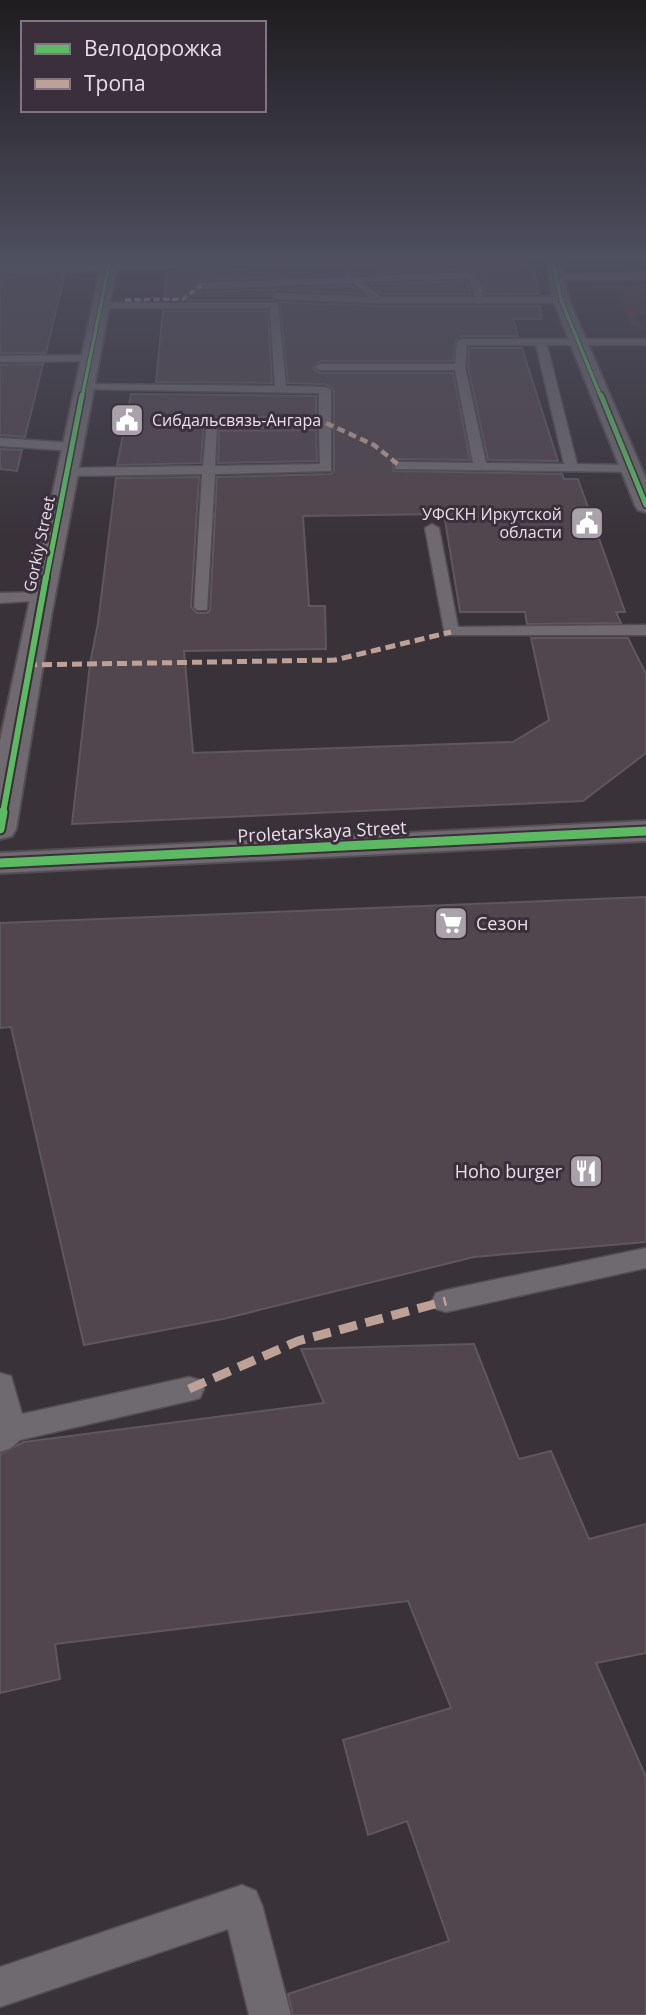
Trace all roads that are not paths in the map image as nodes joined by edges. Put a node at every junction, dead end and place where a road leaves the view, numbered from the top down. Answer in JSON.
{"nodes":[{"id":1,"x":92,"y":350,"type":"edge"},
{"id":2,"x":278,"y":350,"type":"edge"},
{"id":3,"x":461,"y":350,"type":"edge"},
{"id":4,"x":543,"y":350,"type":"edge"},
{"id":5,"x":582,"y":350,"type":"edge"},
{"id":6,"x":90,"y":358,"type":"junction"},
{"id":7,"x":0,"y":359,"type":"edge"},
{"id":8,"x":320,"y":367,"type":"dead end"},
{"id":9,"x":460,"y":367,"type":"junction"},
{"id":10,"x":86,"y":387,"type":"junction"},
{"id":11,"x":281,"y":390,"type":"junction"},
{"id":12,"x":326,"y":422,"type":"junction"},
{"id":13,"x":0,"y":442,"type":"edge"},
{"id":14,"x":74,"y":447,"type":"junction"},
{"id":15,"x":400,"y":466,"type":"dead end"},
{"id":16,"x":480,"y":467,"type":"junction"},
{"id":17,"x":572,"y":469,"type":"junction"},
{"id":18,"x":207,"y":470,"type":"junction"},
{"id":19,"x":632,"y":470,"type":"junction"},
{"id":20,"x":69,"y":472,"type":"junction"},
{"id":21,"x":646,"y":504,"type":"edge"},
{"id":22,"x":432,"y":528,"type":"dead end"},
{"id":23,"x":42,"y":597,"type":"junction"},
{"id":24,"x":0,"y":598,"type":"edge"},
{"id":25,"x":202,"y":607,"type":"dead end"},
{"id":26,"x":646,"y":630,"type":"edge"},
{"id":27,"x":0,"y":829,"type":"edge"},
{"id":28,"x":646,"y":831,"type":"edge"},
{"id":29,"x":0,"y":863,"type":"edge"},
{"id":30,"x":646,"y":1258,"type":"edge"},
{"id":31,"x":446,"y":1301,"type":"dead end"},
{"id":32,"x":0,"y":1385,"type":"edge"},
{"id":33,"x":189,"y":1389,"type":"dead end"},
{"id":34,"x":5,"y":1434,"type":"edge"},
{"id":35,"x":0,"y":1987,"type":"edge"},
{"id":36,"x":270,"y":2015,"type":"edge"}],
"edges":[{"from":1,"to":6,"type":"street","name":"Gorkiy Street"},
{"from":2,"to":11,"type":"lane"},
{"from":3,"to":9,"type":"lane"},
{"from":4,"to":17,"type":"lane"},
{"from":5,"to":19,"type":"street"},
{"from":6,"to":7,"type":"lane"},
{"from":6,"to":10,"type":"street","name":"Gorkiy Street"},
{"from":8,"to":9,"type":"lane"},
{"from":9,"to":16,"type":"lane"},
{"from":10,"to":11,"type":"lane"},
{"from":10,"to":14,"type":"street","name":"Gorkiy Street"},
{"from":11,"to":12,"type":"lane"},
{"from":12,"to":18,"type":"lane"},
{"from":12,"to":18,"type":"lane"},
{"from":13,"to":14,"type":"lane"},
{"from":14,"to":20,"type":"street","name":"Gorkiy Street"},
{"from":15,"to":16,"type":"lane"},
{"from":16,"to":17,"type":"lane"},
{"from":17,"to":19,"type":"lane"},
{"from":18,"to":20,"type":"lane"},
{"from":18,"to":25,"type":"lane"},
{"from":19,"to":21,"type":"street"},
{"from":20,"to":23,"type":"street","name":"Gorkiy Street"},
{"from":22,"to":26,"type":"lane"},
{"from":23,"to":24,"type":"lane"},
{"from":23,"to":27,"type":"street","name":"Gorkiy Street"},
{"from":28,"to":29,"type":"street","name":"Proletarskaya Street"},
{"from":30,"to":31,"type":"lane"},
{"from":32,"to":34,"type":"lane"},
{"from":33,"to":34,"type":"lane"},
{"from":35,"to":36,"type":"lane"}]}
